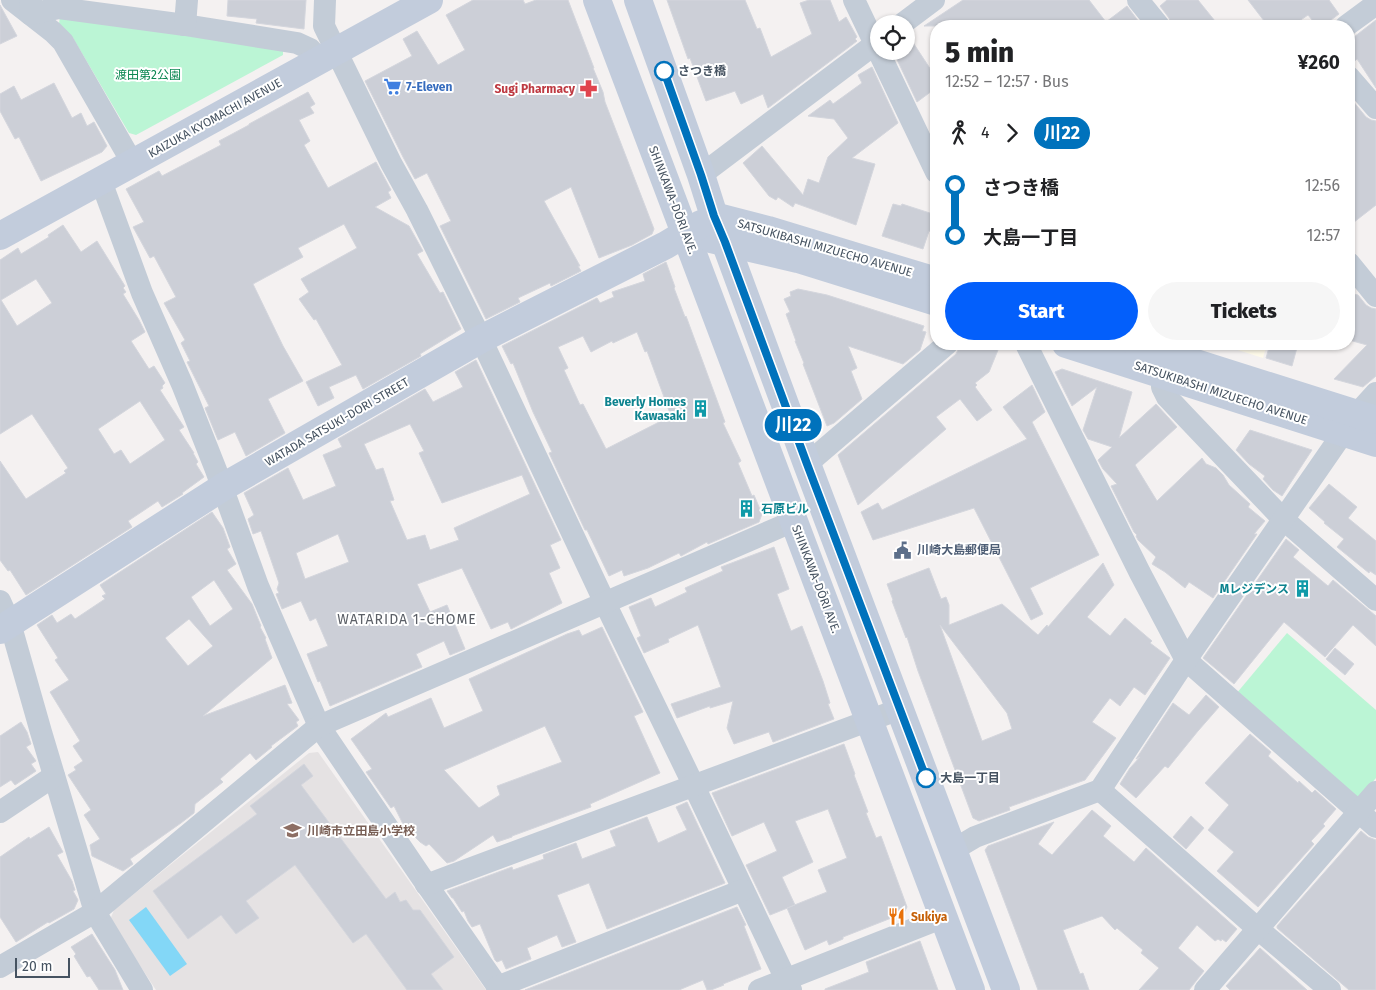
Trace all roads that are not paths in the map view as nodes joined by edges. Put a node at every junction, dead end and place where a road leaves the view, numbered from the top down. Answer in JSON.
{"nodes":[{"id":1,"x":12,"y":0,"type":"edge"},
{"id":2,"x":187,"y":0,"type":"edge"},
{"id":3,"x":325,"y":0,"type":"edge"},
{"id":4,"x":429,"y":0,"type":"edge"},
{"id":5,"x":638,"y":0,"type":"edge"},
{"id":6,"x":854,"y":0,"type":"edge"},
{"id":7,"x":934,"y":0,"type":"edge"},
{"id":8,"x":1138,"y":0,"type":"edge"},
{"id":9,"x":606,"y":3,"type":"edge"},
{"id":10,"x":1376,"y":4,"type":"edge"},
{"id":11,"x":30,"y":7,"type":"edge"},
{"id":12,"x":914,"y":15,"type":"edge"},
{"id":13,"x":1154,"y":20,"type":"edge"},
{"id":14,"x":1354,"y":20,"type":"edge"},
{"id":15,"x":186,"y":24,"type":"junction"},
{"id":16,"x":870,"y":30,"type":"edge"},
{"id":17,"x":870,"y":48,"type":"edge"},
{"id":18,"x":328,"y":55,"type":"junction"},
{"id":19,"x":885,"y":60,"type":"edge"},
{"id":20,"x":1355,"y":84,"type":"edge"},
{"id":21,"x":1376,"y":108,"type":"edge"},
{"id":22,"x":930,"y":159,"type":"edge"},
{"id":23,"x":133,"y":164,"type":"junction"},
{"id":24,"x":701,"y":175,"type":"junction"},
{"id":25,"x":101,"y":181,"type":"junction"},
{"id":26,"x":714,"y":216,"type":"junction"},
{"id":27,"x":686,"y":234,"type":"junction"},
{"id":28,"x":0,"y":236,"type":"edge"},
{"id":29,"x":725,"y":242,"type":"junction"},
{"id":30,"x":1355,"y":270,"type":"edge"},
{"id":31,"x":930,"y":279,"type":"edge"},
{"id":32,"x":1376,"y":296,"type":"edge"},
{"id":33,"x":930,"y":300,"type":"edge"},
{"id":34,"x":481,"y":339,"type":"junction"},
{"id":35,"x":939,"y":350,"type":"edge"},
{"id":36,"x":1029,"y":350,"type":"edge"},
{"id":37,"x":1085,"y":350,"type":"edge"},
{"id":38,"x":1153,"y":350,"type":"edge"},
{"id":39,"x":1164,"y":375,"type":"junction"},
{"id":40,"x":1376,"y":392,"type":"edge"},
{"id":41,"x":1358,"y":422,"type":"edge"},
{"id":42,"x":1376,"y":443,"type":"edge"},
{"id":43,"x":807,"y":464,"type":"junction"},
{"id":44,"x":777,"y":474,"type":"junction"},
{"id":45,"x":222,"y":487,"type":"junction"},
{"id":46,"x":824,"y":508,"type":"junction"},
{"id":47,"x":1283,"y":519,"type":"junction"},
{"id":48,"x":794,"y":521,"type":"junction"},
{"id":49,"x":1376,"y":600,"type":"edge"},
{"id":50,"x":605,"y":603,"type":"junction"},
{"id":51,"x":3,"y":618,"type":"edge"},
{"id":52,"x":1186,"y":660,"type":"junction"},
{"id":53,"x":900,"y":709,"type":"junction"},
{"id":54,"x":870,"y":720,"type":"junction"},
{"id":55,"x":319,"y":726,"type":"junction"},
{"id":56,"x":54,"y":776,"type":"junction"},
{"id":57,"x":694,"y":786,"type":"junction"},
{"id":58,"x":1100,"y":790,"type":"junction"},
{"id":59,"x":1376,"y":792,"type":"edge"},
{"id":60,"x":1359,"y":811,"type":"junction"},
{"id":61,"x":0,"y":812,"type":"edge"},
{"id":62,"x":1376,"y":827,"type":"edge"},
{"id":63,"x":953,"y":850,"type":"junction"},
{"id":64,"x":923,"y":861,"type":"junction"},
{"id":65,"x":426,"y":885,"type":"junction"},
{"id":66,"x":743,"y":890,"type":"junction"},
{"id":67,"x":974,"y":907,"type":"junction"},
{"id":68,"x":95,"y":912,"type":"junction"},
{"id":69,"x":944,"y":917,"type":"junction"},
{"id":70,"x":1258,"y":929,"type":"junction"},
{"id":71,"x":0,"y":967,"type":"edge"},
{"id":72,"x":788,"y":985,"type":"edge"},
{"id":73,"x":498,"y":988,"type":"edge"},
{"id":74,"x":142,"y":990,"type":"edge"},
{"id":75,"x":760,"y":990,"type":"edge"},
{"id":76,"x":971,"y":990,"type":"edge"},
{"id":77,"x":1006,"y":990,"type":"edge"},
{"id":78,"x":1205,"y":990,"type":"edge"},
{"id":79,"x":1330,"y":990,"type":"edge"}],
"edges":[{"from":1,"to":11,"type":"street"},
{"from":2,"to":15,"type":"street"},
{"from":3,"to":18,"type":"street"},
{"from":4,"to":18,"type":"street","name":"KAIZUKA KYOMACHI AVENUE"},
{"from":5,"to":24,"type":"street"},
{"from":6,"to":16,"type":"street"},
{"from":7,"to":12,"type":"street"},
{"from":8,"to":13,"type":"street"},
{"from":9,"to":27,"type":"street","name":"SHINKAWA-DŌRI AVE."},
{"from":10,"to":14,"type":"street"},
{"from":11,"to":15,"type":"street"},
{"from":11,"to":23,"type":"street"},
{"from":15,"to":18,"type":"street"},
{"from":17,"to":24,"type":"street"},
{"from":18,"to":23,"type":"street","name":"KAIZUKA KYOMACHI AVENUE"},
{"from":18,"to":34,"type":"street"},
{"from":19,"to":22,"type":"street"},
{"from":20,"to":21,"type":"street"},
{"from":23,"to":25,"type":"street","name":"KAIZUKA KYOMACHI AVENUE"},
{"from":24,"to":26,"type":"street"},
{"from":25,"to":28,"type":"street","name":"KAIZUKA KYOMACHI AVENUE"},
{"from":25,"to":45,"type":"street"},
{"from":26,"to":27,"type":"street","name":"WATADA SATSUKI-DORI STREET"},
{"from":26,"to":29,"type":"street"},
{"from":26,"to":31,"type":"street","name":"SATSUKIBASHI MIZUECHO AVENUE"},
{"from":27,"to":29,"type":"street","name":"SATSUKIBASHI MIZUECHO AVENUE"},
{"from":27,"to":34,"type":"street","name":"WATADA SATSUKI-DORI STREET"},
{"from":27,"to":44,"type":"street","name":"SHINKAWA-DŌRI AVE."},
{"from":29,"to":33,"type":"street","name":"SATSUKIBASHI MIZUECHO AVENUE"},
{"from":29,"to":43,"type":"street"},
{"from":30,"to":32,"type":"street"},
{"from":34,"to":45,"type":"street","name":"WATADA SATSUKI-DORI STREET"},
{"from":34,"to":50,"type":"street"},
{"from":35,"to":43,"type":"street"},
{"from":36,"to":52,"type":"street"},
{"from":37,"to":39,"type":"street","name":"SATSUKIBASHI MIZUECHO AVENUE"},
{"from":38,"to":41,"type":"street","name":"SATSUKIBASHI MIZUECHO AVENUE"},
{"from":39,"to":41,"type":"street","name":"SATSUKIBASHI MIZUECHO AVENUE"},
{"from":39,"to":47,"type":"street"},
{"from":40,"to":41,"type":"street"},
{"from":41,"to":42,"type":"street","name":"SATSUKIBASHI MIZUECHO AVENUE"},
{"from":41,"to":47,"type":"street"},
{"from":43,"to":44,"type":"street"},
{"from":43,"to":46,"type":"street"},
{"from":44,"to":48,"type":"street","name":"SHINKAWA-DŌRI AVE."},
{"from":45,"to":51,"type":"street","name":"WATADA SATSUKI-DORI STREET"},
{"from":45,"to":55,"type":"street"},
{"from":46,"to":48,"type":"street"},
{"from":46,"to":53,"type":"street"},
{"from":47,"to":49,"type":"street"},
{"from":47,"to":52,"type":"street"},
{"from":48,"to":50,"type":"street"},
{"from":48,"to":54,"type":"street","name":"SHINKAWA-DŌRI AVE."},
{"from":50,"to":55,"type":"street"},
{"from":50,"to":57,"type":"street"},
{"from":51,"to":56,"type":"street"},
{"from":52,"to":58,"type":"street"},
{"from":52,"to":60,"type":"street"},
{"from":53,"to":54,"type":"street"},
{"from":53,"to":63,"type":"street"},
{"from":54,"to":57,"type":"street"},
{"from":54,"to":64,"type":"street","name":"SHINKAWA-DŌRI AVE."},
{"from":55,"to":65,"type":"street"},
{"from":55,"to":68,"type":"street"},
{"from":56,"to":61,"type":"street"},
{"from":56,"to":68,"type":"street"},
{"from":57,"to":65,"type":"street"},
{"from":57,"to":66,"type":"street"},
{"from":58,"to":63,"type":"street"},
{"from":58,"to":70,"type":"street"},
{"from":59,"to":60,"type":"street"},
{"from":60,"to":62,"type":"street"},
{"from":60,"to":70,"type":"street"},
{"from":63,"to":64,"type":"street"},
{"from":63,"to":67,"type":"street"},
{"from":64,"to":69,"type":"street","name":"SHINKAWA-DŌRI AVE."},
{"from":65,"to":73,"type":"street"},
{"from":66,"to":72,"type":"street"},
{"from":66,"to":73,"type":"street"},
{"from":67,"to":69,"type":"street"},
{"from":67,"to":77,"type":"street"},
{"from":68,"to":71,"type":"street"},
{"from":68,"to":74,"type":"street"},
{"from":69,"to":72,"type":"street"},
{"from":69,"to":76,"type":"street","name":"SHINKAWA-DŌRI AVE."},
{"from":70,"to":78,"type":"street"},
{"from":70,"to":79,"type":"street"},
{"from":72,"to":75,"type":"street"}]}
